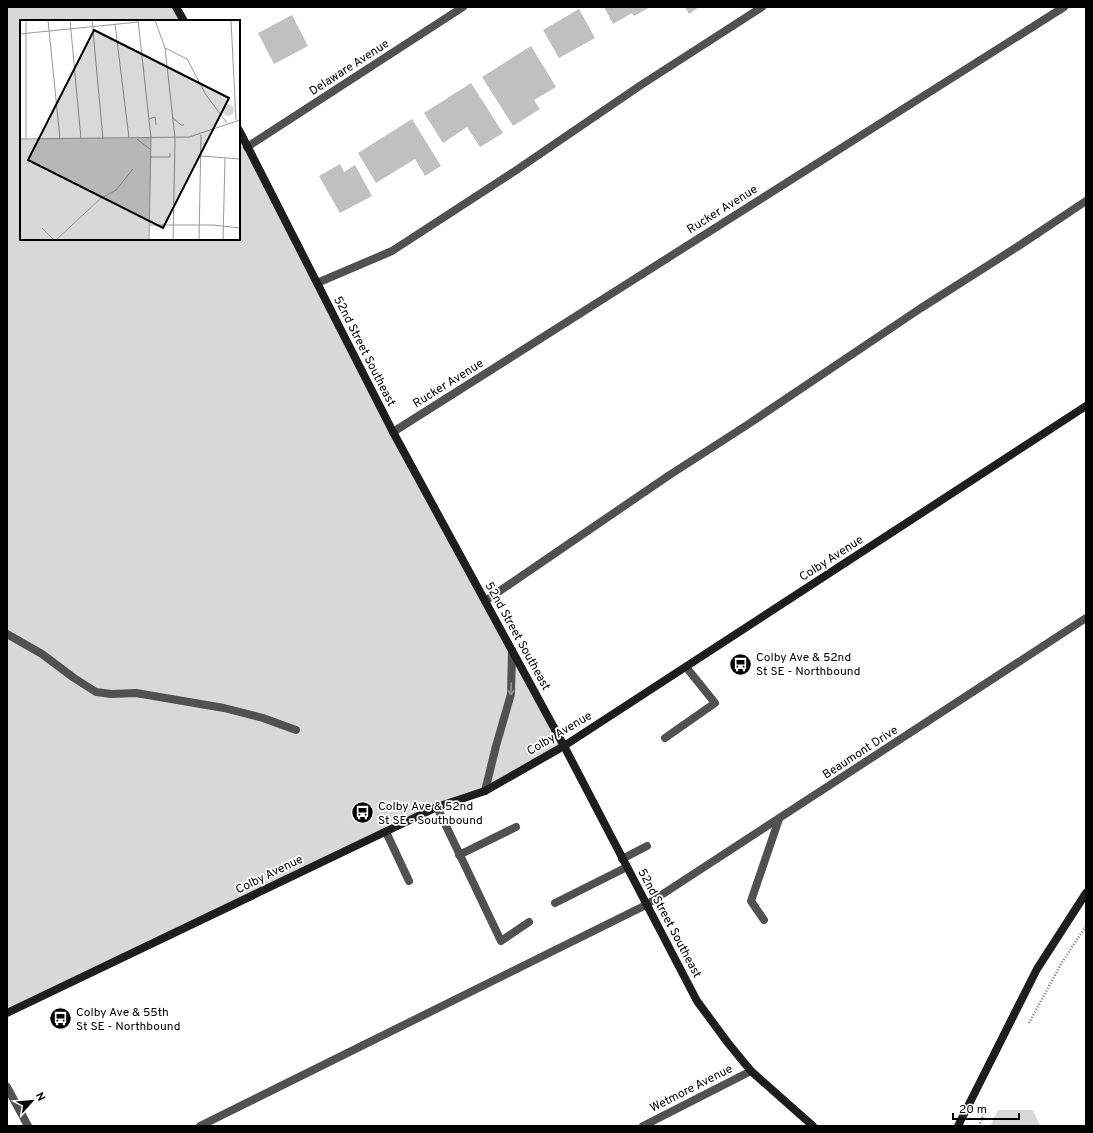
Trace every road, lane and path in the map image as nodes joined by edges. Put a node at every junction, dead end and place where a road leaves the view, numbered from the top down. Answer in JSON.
{"nodes":[{"id":1,"x":176,"y":7,"type":"edge"},
{"id":2,"x":463,"y":7,"type":"edge"},
{"id":3,"x":762,"y":7,"type":"edge"},
{"id":4,"x":1064,"y":7,"type":"edge"},
{"id":5,"x":183,"y":20,"type":"edge"},
{"id":6,"x":240,"y":132,"type":"edge"},
{"id":7,"x":247,"y":147,"type":"junction"},
{"id":8,"x":1086,"y":201,"type":"edge"},
{"id":9,"x":317,"y":283,"type":"junction"},
{"id":10,"x":1086,"y":406,"type":"edge"},
{"id":11,"x":393,"y":432,"type":"junction"},
{"id":12,"x":485,"y":601,"type":"junction"},
{"id":13,"x":1086,"y":618,"type":"edge"},
{"id":14,"x":7,"y":634,"type":"edge"},
{"id":15,"x":512,"y":650,"type":"junction"},
{"id":16,"x":686,"y":667,"type":"junction"},
{"id":17,"x":296,"y":730,"type":"dead end"},
{"id":18,"x":665,"y":738,"type":"dead end"},
{"id":19,"x":564,"y":746,"type":"junction"},
{"id":20,"x":485,"y":791,"type":"junction"},
{"id":21,"x":436,"y":807,"type":"junction"},
{"id":22,"x":779,"y":819,"type":"junction"},
{"id":23,"x":516,"y":827,"type":"dead end"},
{"id":24,"x":386,"y":832,"type":"junction"},
{"id":25,"x":646,"y":846,"type":"dead end"},
{"id":26,"x":459,"y":855,"type":"junction"},
{"id":27,"x":622,"y":859,"type":"junction"},
{"id":28,"x":627,"y":867,"type":"junction"},
{"id":29,"x":409,"y":881,"type":"dead end"},
{"id":30,"x":1086,"y":893,"type":"edge"},
{"id":31,"x":555,"y":903,"type":"dead end"},
{"id":32,"x":646,"y":905,"type":"junction"},
{"id":33,"x":764,"y":920,"type":"dead end"},
{"id":34,"x":529,"y":922,"type":"dead end"},
{"id":35,"x":1086,"y":926,"type":"edge"},
{"id":36,"x":7,"y":1013,"type":"edge"},
{"id":37,"x":1027,"y":1027,"type":"dead end"},
{"id":38,"x":751,"y":1070,"type":"junction"},
{"id":39,"x":7,"y":1087,"type":"edge"},
{"id":40,"x":987,"y":1104,"type":"dead end"},
{"id":41,"x":28,"y":1126,"type":"edge"},
{"id":42,"x":200,"y":1126,"type":"edge"},
{"id":43,"x":643,"y":1126,"type":"edge"},
{"id":44,"x":814,"y":1126,"type":"edge"},
{"id":45,"x":958,"y":1126,"type":"edge"},
{"id":46,"x":979,"y":1126,"type":"edge"}],
"edges":[{"from":1,"to":5,"type":"street"},
{"from":2,"to":7,"type":"street","name":"Delaware Avenue"},
{"from":3,"to":9,"type":"street"},
{"from":4,"to":11,"type":"street","name":"Rucker Avenue"},
{"from":6,"to":7,"type":"street","name":"52nd Street Southeast"},
{"from":7,"to":9,"type":"street","name":"52nd Street Southeast"},
{"from":8,"to":12,"type":"street"},
{"from":9,"to":11,"type":"street","name":"52nd Street Southeast"},
{"from":10,"to":16,"type":"street","name":"Colby Avenue"},
{"from":11,"to":12,"type":"street","name":"52nd Street Southeast"},
{"from":12,"to":15,"type":"street","name":"52nd Street Southeast"},
{"from":13,"to":22,"type":"street","name":"Beaumont Drive"},
{"from":14,"to":17,"type":"street"},
{"from":15,"to":19,"type":"street","name":"52nd Street Southeast"},
{"from":15,"to":20,"type":"street","one_way":true},
{"from":16,"to":18,"type":"street"},
{"from":16,"to":19,"type":"street","name":"Colby Avenue"},
{"from":19,"to":20,"type":"street","name":"Colby Avenue"},
{"from":19,"to":27,"type":"street","name":"52nd Street Southeast"},
{"from":20,"to":21,"type":"street","name":"Colby Avenue"},
{"from":21,"to":24,"type":"street","name":"Colby Avenue"},
{"from":21,"to":26,"type":"street"},
{"from":22,"to":32,"type":"street","name":"Beaumont Drive"},
{"from":22,"to":33,"type":"street"},
{"from":23,"to":26,"type":"street"},
{"from":24,"to":29,"type":"street"},
{"from":24,"to":36,"type":"street","name":"Colby Avenue"},
{"from":25,"to":27,"type":"street"},
{"from":26,"to":34,"type":"street"},
{"from":27,"to":28,"type":"street","name":"52nd Street Southeast"},
{"from":28,"to":31,"type":"street"},
{"from":28,"to":32,"type":"street","name":"52nd Street Southeast"},
{"from":30,"to":45,"type":"street"},
{"from":32,"to":38,"type":"street","name":"52nd Street Southeast"},
{"from":32,"to":42,"type":"street","name":"Beaumont Drive"},
{"from":35,"to":37,"type":"path"},
{"from":38,"to":43,"type":"street","name":"Wetmore Avenue"},
{"from":38,"to":44,"type":"street","name":"52nd Street Southeast"},
{"from":39,"to":41,"type":"street"},
{"from":40,"to":46,"type":"path"}]}
